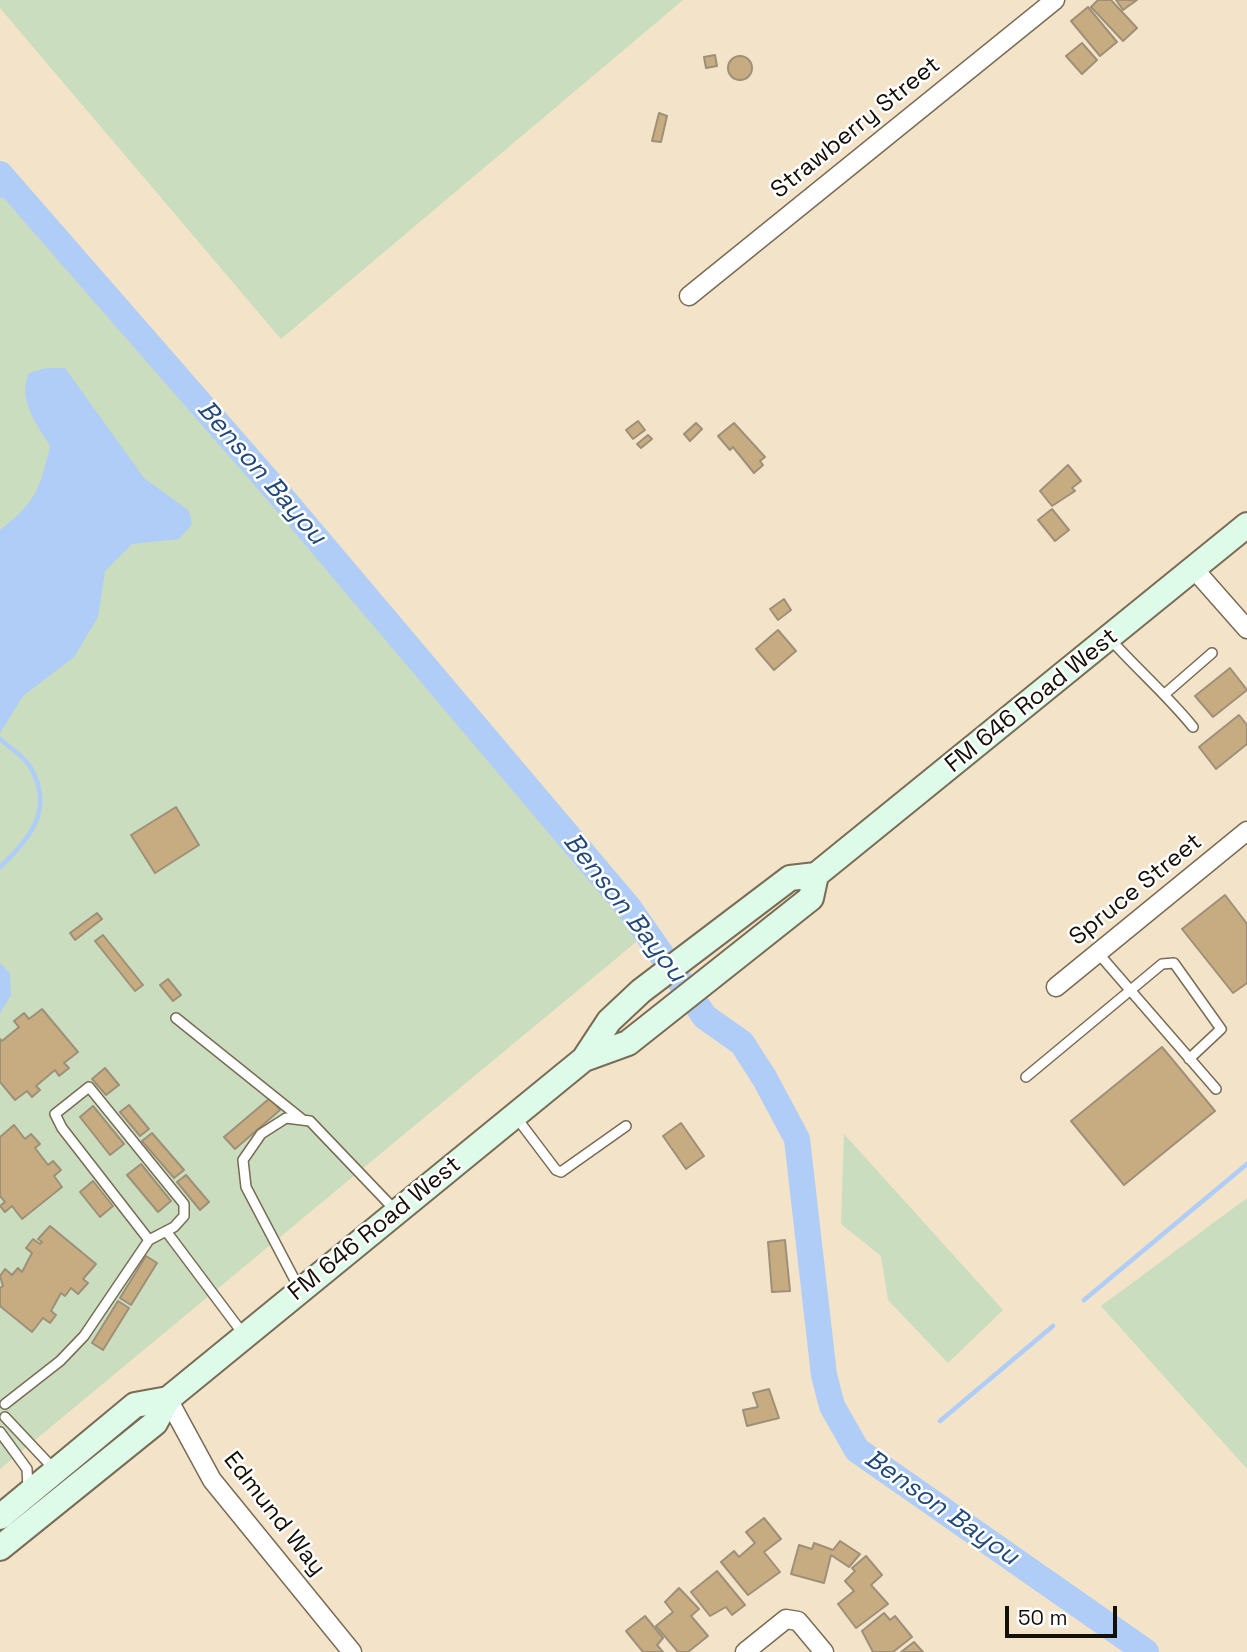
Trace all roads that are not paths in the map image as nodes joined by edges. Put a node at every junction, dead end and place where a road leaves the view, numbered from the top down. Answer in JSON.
{"nodes":[{"id":1,"x":1055,"y":0,"type":"edge"},
{"id":2,"x":690,"y":296,"type":"dead end"},
{"id":3,"x":1247,"y":526,"type":"edge"},
{"id":4,"x":1194,"y":569,"type":"junction"},
{"id":5,"x":1246,"y":627,"type":"edge"},
{"id":6,"x":1109,"y":638,"type":"junction"},
{"id":7,"x":1213,"y":653,"type":"dead end"},
{"id":8,"x":1166,"y":693,"type":"junction"},
{"id":9,"x":1194,"y":727,"type":"dead end"},
{"id":10,"x":1247,"y":831,"type":"edge"},
{"id":11,"x":816,"y":875,"type":"junction"},
{"id":12,"x":1098,"y":953,"type":"junction"},
{"id":13,"x":1056,"y":987,"type":"dead end"},
{"id":14,"x":1131,"y":992,"type":"junction"},
{"id":15,"x":176,"y":1018,"type":"dead end"},
{"id":16,"x":584,"y":1059,"type":"junction"},
{"id":17,"x":1189,"y":1059,"type":"junction"},
{"id":18,"x":1026,"y":1077,"type":"dead end"},
{"id":19,"x":1216,"y":1089,"type":"dead end"},
{"id":20,"x":515,"y":1115,"type":"junction"},
{"id":21,"x":304,"y":1121,"type":"junction"},
{"id":22,"x":626,"y":1126,"type":"dead end"},
{"id":23,"x":396,"y":1211,"type":"junction"},
{"id":24,"x":166,"y":1231,"type":"junction"},
{"id":25,"x":149,"y":1240,"type":"junction"},
{"id":26,"x":300,"y":1290,"type":"junction"},
{"id":27,"x":245,"y":1336,"type":"junction"},
{"id":28,"x":168,"y":1399,"type":"junction"},
{"id":29,"x":2,"y":1402,"type":"edge"},
{"id":30,"x":3,"y":1420,"type":"edge"},
{"id":31,"x":0,"y":1432,"type":"edge"},
{"id":32,"x":57,"y":1472,"type":"junction"},
{"id":33,"x":20,"y":1500,"type":"junction"},
{"id":34,"x":0,"y":1517,"type":"edge"},
{"id":35,"x":0,"y":1547,"type":"edge"},
{"id":36,"x":352,"y":1652,"type":"edge"},
{"id":37,"x":745,"y":1652,"type":"edge"},
{"id":38,"x":824,"y":1652,"type":"edge"}],
"edges":[{"from":1,"to":2,"type":"street","name":"Strawberry Street"},
{"from":3,"to":4,"type":"main road","name":"FM 646 Road West"},
{"from":4,"to":5,"type":"street"},
{"from":4,"to":6,"type":"main road","name":"FM 646 Road West"},
{"from":6,"to":8,"type":"lane"},
{"from":6,"to":11,"type":"main road","name":"FM 646 Road West"},
{"from":7,"to":8,"type":"lane"},
{"from":8,"to":9,"type":"lane"},
{"from":10,"to":12,"type":"street","name":"Spruce Street"},
{"from":11,"to":16,"type":"main road","name":"FM 646 Road West"},
{"from":11,"to":16,"type":"main road","name":"FM 646 Road West"},
{"from":12,"to":13,"type":"street","name":"Spruce Street"},
{"from":12,"to":14,"type":"lane"},
{"from":14,"to":17,"type":"lane"},
{"from":14,"to":17,"type":"lane"},
{"from":14,"to":18,"type":"lane"},
{"from":15,"to":21,"type":"lane"},
{"from":16,"to":20,"type":"main road","name":"FM 646 Road West"},
{"from":17,"to":19,"type":"lane"},
{"from":20,"to":22,"type":"lane"},
{"from":20,"to":23,"type":"main road","name":"FM 646 Road West"},
{"from":21,"to":23,"type":"lane"},
{"from":21,"to":26,"type":"lane"},
{"from":23,"to":26,"type":"main road","name":"FM 646 Road West"},
{"from":24,"to":25,"type":"lane"},
{"from":24,"to":25,"type":"lane"},
{"from":24,"to":27,"type":"lane"},
{"from":25,"to":29,"type":"lane"},
{"from":26,"to":27,"type":"main road","name":"FM 646 Road West"},
{"from":27,"to":28,"type":"main road","name":"FM 646 Road West"},
{"from":28,"to":32,"type":"main road","name":"FM 646 Road West"},
{"from":28,"to":35,"type":"main road","name":"FM 646 Road West"},
{"from":28,"to":36,"type":"street","name":"Edmund Way"},
{"from":29,"to":30,"type":"lane"},
{"from":30,"to":32,"type":"lane"},
{"from":31,"to":33,"type":"lane"},
{"from":32,"to":33,"type":"main road","name":"FM 646 Road West"},
{"from":32,"to":35,"type":"main road"},
{"from":33,"to":34,"type":"main road","name":"FM 646 Road West"},
{"from":37,"to":38,"type":"street"}]}
